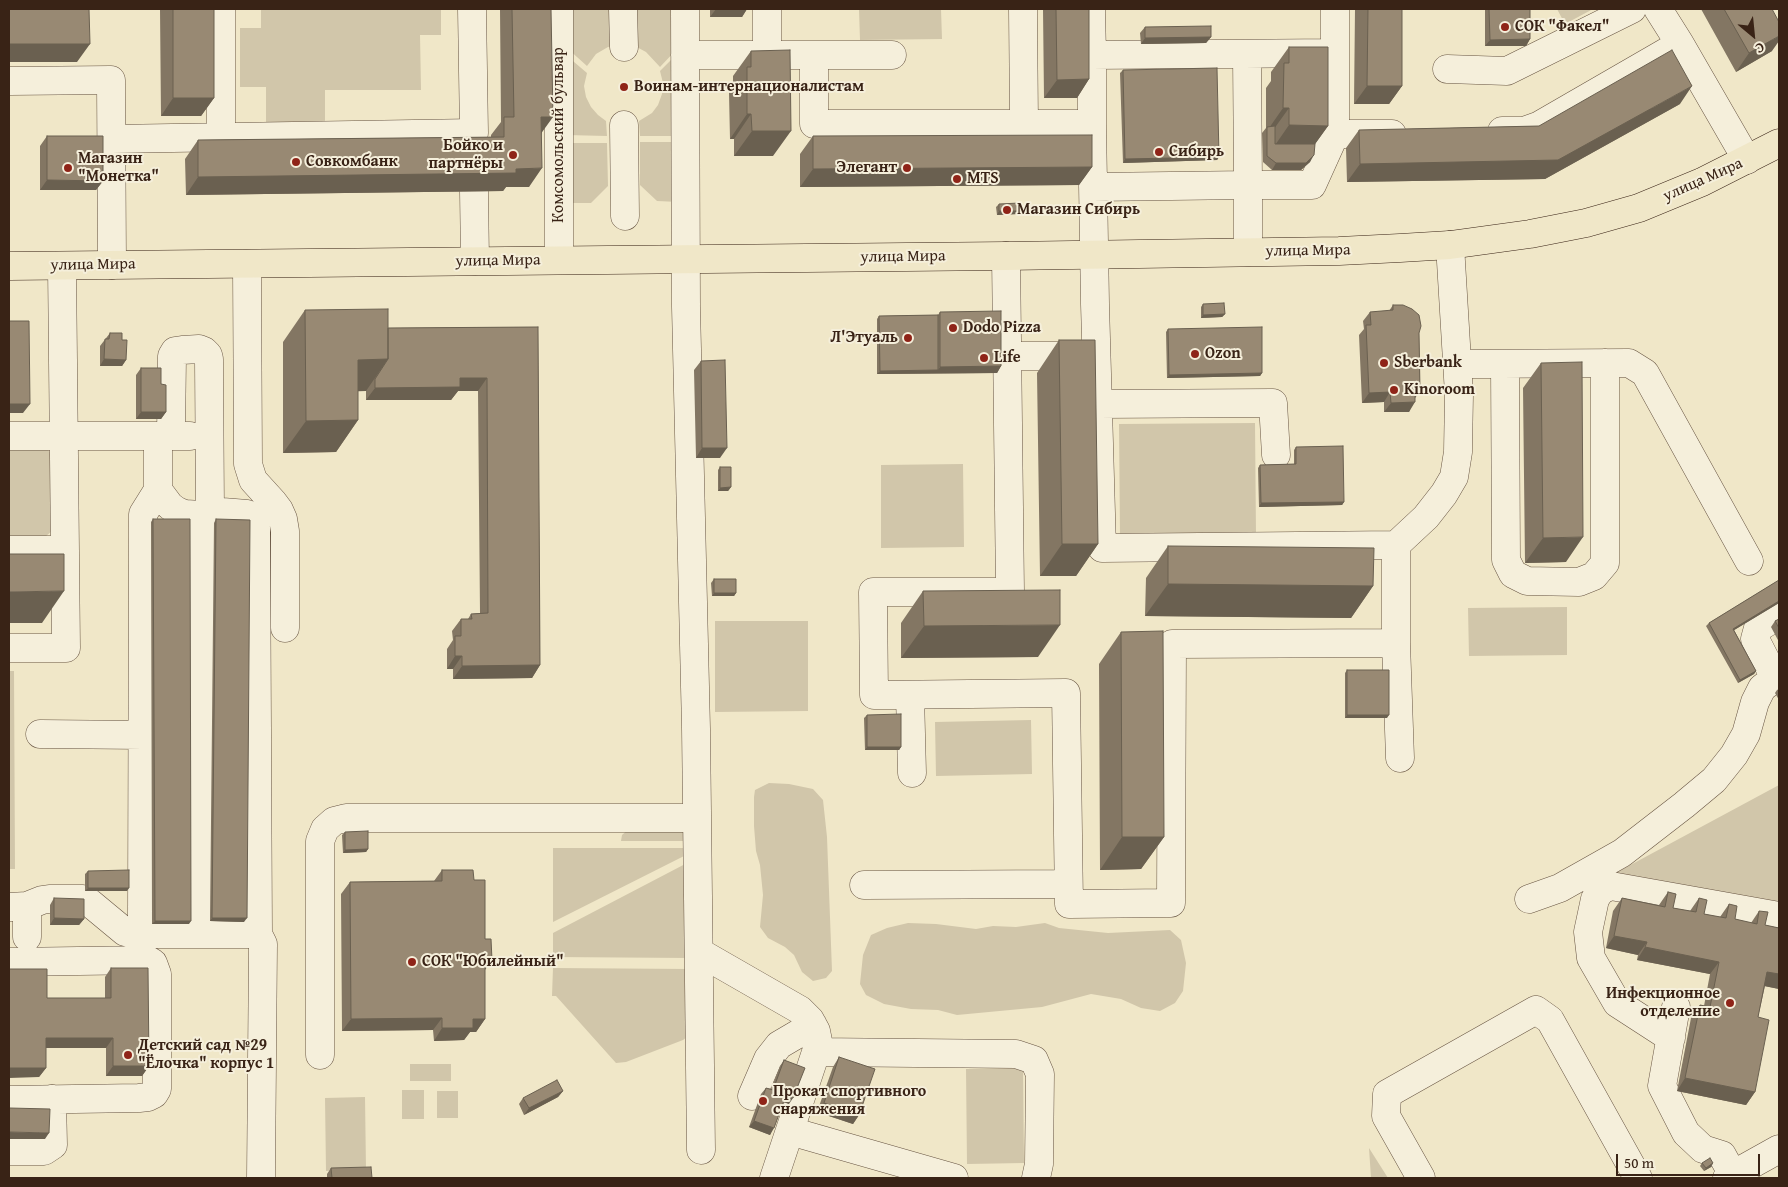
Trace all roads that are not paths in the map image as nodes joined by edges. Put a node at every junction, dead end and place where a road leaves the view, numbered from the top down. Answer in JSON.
{"nodes":[{"id":1,"x":220,"y":9,"type":"edge"},
{"id":2,"x":472,"y":9,"type":"edge"},
{"id":3,"x":558,"y":9,"type":"edge"},
{"id":4,"x":623,"y":9,"type":"edge"},
{"id":5,"x":685,"y":9,"type":"edge"},
{"id":6,"x":766,"y":9,"type":"edge"},
{"id":7,"x":1023,"y":9,"type":"edge"},
{"id":8,"x":1091,"y":9,"type":"edge"},
{"id":9,"x":1335,"y":9,"type":"edge"},
{"id":10,"x":1632,"y":9,"type":"edge"},
{"id":11,"x":1658,"y":9,"type":"edge"},
{"id":12,"x":1680,"y":44,"type":"junction"},
{"id":13,"x":624,"y":47,"type":"dead end"},
{"id":14,"x":1335,"y":53,"type":"junction"},
{"id":15,"x":1247,"y":54,"type":"junction"},
{"id":16,"x":685,"y":55,"type":"junction"},
{"id":17,"x":767,"y":55,"type":"junction"},
{"id":18,"x":814,"y":55,"type":"junction"},
{"id":19,"x":1092,"y":55,"type":"junction"},
{"id":20,"x":892,"y":56,"type":"dead end"},
{"id":21,"x":1447,"y":69,"type":"dead end"},
{"id":22,"x":9,"y":81,"type":"edge"},
{"id":23,"x":1024,"y":124,"type":"junction"},
{"id":24,"x":1092,"y":124,"type":"junction"},
{"id":25,"x":624,"y":125,"type":"dead end"},
{"id":26,"x":1479,"y":132,"type":"edge"},
{"id":27,"x":1414,"y":133,"type":"edge"},
{"id":28,"x":1335,"y":134,"type":"junction"},
{"id":29,"x":221,"y":138,"type":"junction"},
{"id":30,"x":112,"y":139,"type":"junction"},
{"id":31,"x":1779,"y":143,"type":"edge"},
{"id":32,"x":1747,"y":160,"type":"junction"},
{"id":33,"x":1248,"y":186,"type":"junction"},
{"id":34,"x":1093,"y":188,"type":"junction"},
{"id":35,"x":474,"y":192,"type":"edge"},
{"id":36,"x":625,"y":216,"type":"dead end"},
{"id":37,"x":1450,"y":245,"type":"junction"},
{"id":38,"x":1248,"y":252,"type":"junction"},
{"id":39,"x":1094,"y":254,"type":"junction"},
{"id":40,"x":1006,"y":256,"type":"junction"},
{"id":41,"x":686,"y":259,"type":"junction"},
{"id":42,"x":559,"y":260,"type":"junction"},
{"id":43,"x":475,"y":262,"type":"junction"},
{"id":44,"x":247,"y":264,"type":"junction"},
{"id":45,"x":112,"y":265,"type":"junction"},
{"id":46,"x":9,"y":266,"type":"edge"},
{"id":47,"x":62,"y":266,"type":"junction"},
{"id":48,"x":1008,"y":356,"type":"junction"},
{"id":49,"x":1096,"y":356,"type":"junction"},
{"id":50,"x":1605,"y":363,"type":"junction"},
{"id":51,"x":1458,"y":364,"type":"junction"},
{"id":52,"x":1505,"y":364,"type":"junction"},
{"id":53,"x":1098,"y":404,"type":"junction"},
{"id":54,"x":9,"y":436,"type":"edge"},
{"id":55,"x":64,"y":436,"type":"junction"},
{"id":56,"x":165,"y":436,"type":"junction"},
{"id":57,"x":209,"y":436,"type":"junction"},
{"id":58,"x":1276,"y":455,"type":"dead end"},
{"id":59,"x":158,"y":490,"type":"junction"},
{"id":60,"x":206,"y":513,"type":"junction"},
{"id":61,"x":1396,"y":545,"type":"junction"},
{"id":62,"x":9,"y":550,"type":"edge"},
{"id":63,"x":65,"y":550,"type":"junction"},
{"id":64,"x":1749,"y":561,"type":"dead end"},
{"id":65,"x":1779,"y":615,"type":"edge"},
{"id":66,"x":285,"y":628,"type":"dead end"},
{"id":67,"x":1396,"y":643,"type":"junction"},
{"id":68,"x":9,"y":648,"type":"edge"},
{"id":69,"x":1777,"y":678,"type":"edge"},
{"id":70,"x":910,"y":695,"type":"junction"},
{"id":71,"x":40,"y":734,"type":"dead end"},
{"id":72,"x":142,"y":735,"type":"junction"},
{"id":73,"x":1400,"y":758,"type":"dead end"},
{"id":74,"x":912,"y":773,"type":"dead end"},
{"id":75,"x":697,"y":818,"type":"junction"},
{"id":76,"x":1068,"y":884,"type":"junction"},
{"id":77,"x":864,"y":885,"type":"dead end"},
{"id":78,"x":1529,"y":899,"type":"dead end"},
{"id":79,"x":18,"y":907,"type":"edge"},
{"id":80,"x":1779,"y":916,"type":"edge"},
{"id":81,"x":142,"y":920,"type":"dead end"},
{"id":82,"x":202,"y":934,"type":"junction"},
{"id":83,"x":258,"y":934,"type":"junction"},
{"id":84,"x":27,"y":936,"type":"dead end"},
{"id":85,"x":699,"y":952,"type":"junction"},
{"id":86,"x":9,"y":962,"type":"edge"},
{"id":87,"x":1676,"y":1007,"type":"dead end"},
{"id":88,"x":807,"y":1018,"type":"junction"},
{"id":89,"x":1671,"y":1038,"type":"junction"},
{"id":90,"x":816,"y":1052,"type":"junction"},
{"id":91,"x":869,"y":1053,"type":"junction"},
{"id":92,"x":320,"y":1055,"type":"dead end"},
{"id":93,"x":752,"y":1096,"type":"dead end"},
{"id":94,"x":52,"y":1099,"type":"junction"},
{"id":95,"x":9,"y":1100,"type":"edge"},
{"id":96,"x":790,"y":1131,"type":"junction"},
{"id":97,"x":1779,"y":1149,"type":"edge"},
{"id":98,"x":701,"y":1150,"type":"dead end"},
{"id":99,"x":9,"y":1151,"type":"edge"},
{"id":100,"x":1730,"y":1177,"type":"edge"},
{"id":101,"x":261,"y":1178,"type":"edge"},
{"id":102,"x":774,"y":1178,"type":"edge"},
{"id":103,"x":954,"y":1178,"type":"edge"},
{"id":104,"x":1036,"y":1178,"type":"edge"},
{"id":105,"x":1420,"y":1178,"type":"edge"},
{"id":106,"x":1638,"y":1178,"type":"edge"}],
"edges":[{"from":1,"to":29,"type":"street"},
{"from":2,"to":29,"type":"street"},
{"from":3,"to":42,"type":"street","name":"Комсомольский бульвар"},
{"from":4,"to":13,"type":"street"},
{"from":5,"to":16,"type":"street"},
{"from":6,"to":17,"type":"street"},
{"from":7,"to":23,"type":"street"},
{"from":8,"to":19,"type":"street"},
{"from":9,"to":14,"type":"street"},
{"from":10,"to":21,"type":"street"},
{"from":11,"to":12,"type":"street"},
{"from":12,"to":26,"type":"street"},
{"from":12,"to":32,"type":"street"},
{"from":14,"to":15,"type":"street"},
{"from":14,"to":28,"type":"street"},
{"from":15,"to":19,"type":"street"},
{"from":15,"to":33,"type":"street"},
{"from":16,"to":17,"type":"street"},
{"from":16,"to":41,"type":"street"},
{"from":17,"to":18,"type":"street"},
{"from":18,"to":20,"type":"street"},
{"from":18,"to":23,"type":"street"},
{"from":19,"to":24,"type":"street"},
{"from":22,"to":30,"type":"street"},
{"from":23,"to":24,"type":"street"},
{"from":24,"to":34,"type":"street"},
{"from":25,"to":36,"type":"street"},
{"from":27,"to":28,"type":"street"},
{"from":28,"to":33,"type":"street"},
{"from":29,"to":30,"type":"street"},
{"from":30,"to":45,"type":"street"},
{"from":31,"to":32,"type":"main road","name":"улица Мира"},
{"from":32,"to":37,"type":"main road","name":"улица Мира"},
{"from":33,"to":34,"type":"street"},
{"from":33,"to":38,"type":"street"},
{"from":34,"to":39,"type":"street"},
{"from":35,"to":43,"type":"street"},
{"from":37,"to":38,"type":"main road","name":"улица Мира"},
{"from":37,"to":51,"type":"street"},
{"from":38,"to":39,"type":"main road","name":"улица Мира"},
{"from":39,"to":40,"type":"main road","name":"улица Мира"},
{"from":39,"to":49,"type":"street"},
{"from":40,"to":41,"type":"main road","name":"улица Мира"},
{"from":40,"to":48,"type":"street"},
{"from":41,"to":42,"type":"main road","name":"улица Мира"},
{"from":41,"to":75,"type":"street"},
{"from":42,"to":43,"type":"main road","name":"улица Мира"},
{"from":43,"to":44,"type":"main road","name":"улица Мира"},
{"from":44,"to":45,"type":"main road","name":"улица Мира"},
{"from":44,"to":66,"type":"street"},
{"from":45,"to":47,"type":"main road","name":"улица Мира"},
{"from":46,"to":47,"type":"main road","name":"улица Мира"},
{"from":47,"to":55,"type":"street"},
{"from":48,"to":49,"type":"street"},
{"from":48,"to":70,"type":"street"},
{"from":49,"to":53,"type":"street"},
{"from":50,"to":52,"type":"street"},
{"from":50,"to":52,"type":"street"},
{"from":50,"to":64,"type":"street"},
{"from":51,"to":52,"type":"street"},
{"from":51,"to":61,"type":"street"},
{"from":53,"to":58,"type":"street"},
{"from":53,"to":61,"type":"street"},
{"from":54,"to":55,"type":"street"},
{"from":55,"to":56,"type":"street"},
{"from":55,"to":63,"type":"street"},
{"from":56,"to":57,"type":"street"},
{"from":56,"to":57,"type":"street"},
{"from":56,"to":59,"type":"street"},
{"from":57,"to":60,"type":"street"},
{"from":59,"to":60,"type":"street"},
{"from":59,"to":72,"type":"street"},
{"from":60,"to":82,"type":"street"},
{"from":60,"to":83,"type":"street"},
{"from":61,"to":67,"type":"street"},
{"from":62,"to":63,"type":"street"},
{"from":63,"to":68,"type":"street"},
{"from":65,"to":69,"type":"street"},
{"from":67,"to":73,"type":"street"},
{"from":67,"to":76,"type":"street"},
{"from":69,"to":78,"type":"street"},
{"from":70,"to":74,"type":"street"},
{"from":70,"to":76,"type":"street"},
{"from":71,"to":72,"type":"street"},
{"from":72,"to":81,"type":"street"},
{"from":75,"to":85,"type":"street"},
{"from":75,"to":92,"type":"street"},
{"from":76,"to":77,"type":"street"},
{"from":79,"to":82,"type":"street"},
{"from":79,"to":84,"type":"street"},
{"from":80,"to":89,"type":"street"},
{"from":82,"to":83,"type":"street"},
{"from":83,"to":101,"type":"street"},
{"from":85,"to":88,"type":"street"},
{"from":85,"to":98,"type":"street"},
{"from":86,"to":94,"type":"street"},
{"from":87,"to":89,"type":"street"},
{"from":88,"to":90,"type":"street"},
{"from":88,"to":91,"type":"street"},
{"from":88,"to":93,"type":"street"},
{"from":89,"to":100,"type":"street"},
{"from":90,"to":91,"type":"street"},
{"from":90,"to":96,"type":"street"},
{"from":91,"to":104,"type":"street"},
{"from":94,"to":95,"type":"street"},
{"from":94,"to":99,"type":"street"},
{"from":96,"to":102,"type":"street"},
{"from":96,"to":103,"type":"street"},
{"from":97,"to":100,"type":"street"},
{"from":105,"to":106,"type":"street"}]}
